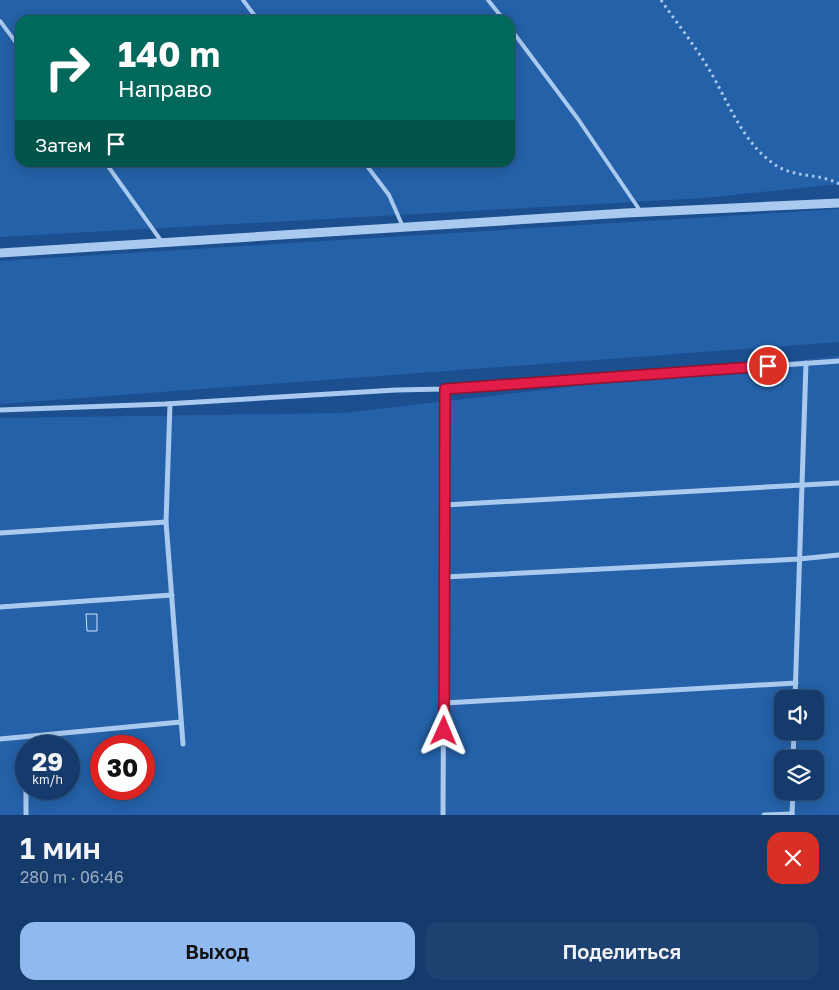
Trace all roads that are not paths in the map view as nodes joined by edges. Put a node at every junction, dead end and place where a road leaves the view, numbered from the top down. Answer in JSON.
{"nodes":[{"id":1,"x":243,"y":0,"type":"edge"},
{"id":2,"x":488,"y":0,"type":"edge"},
{"id":3,"x":254,"y":15,"type":"edge"},
{"id":4,"x":500,"y":15,"type":"edge"},
{"id":5,"x":0,"y":21,"type":"edge"},
{"id":6,"x":515,"y":35,"type":"edge"},
{"id":7,"x":15,"y":41,"type":"edge"},
{"id":8,"x":109,"y":167,"type":"edge"},
{"id":9,"x":368,"y":167,"type":"edge"},
{"id":10,"x":839,"y":203,"type":"edge"},
{"id":11,"x":641,"y":212,"type":"junction"},
{"id":12,"x":403,"y":227,"type":"junction"},
{"id":13,"x":162,"y":242,"type":"junction"},
{"id":14,"x":0,"y":253,"type":"edge"},
{"id":15,"x":839,"y":361,"type":"edge"},
{"id":16,"x":806,"y":364,"type":"junction"},
{"id":17,"x":445,"y":389,"type":"junction"},
{"id":18,"x":170,"y":404,"type":"junction"},
{"id":19,"x":0,"y":410,"type":"edge"},
{"id":20,"x":839,"y":483,"type":"edge"},
{"id":21,"x":802,"y":486,"type":"junction"},
{"id":22,"x":445,"y":505,"type":"junction"},
{"id":23,"x":166,"y":522,"type":"junction"},
{"id":24,"x":0,"y":533,"type":"edge"},
{"id":25,"x":839,"y":556,"type":"edge"},
{"id":26,"x":799,"y":559,"type":"junction"},
{"id":27,"x":445,"y":576,"type":"junction"},
{"id":28,"x":172,"y":595,"type":"junction"},
{"id":29,"x":0,"y":607,"type":"edge"},
{"id":30,"x":796,"y":683,"type":"junction"},
{"id":31,"x":796,"y":690,"type":"edge"},
{"id":32,"x":445,"y":703,"type":"junction"},
{"id":33,"x":182,"y":722,"type":"junction"},
{"id":34,"x":60,"y":735,"type":"edge"},
{"id":35,"x":15,"y":738,"type":"edge"},
{"id":36,"x":0,"y":739,"type":"edge"},
{"id":37,"x":183,"y":744,"type":"dead end"},
{"id":38,"x":26,"y":800,"type":"edge"},
{"id":39,"x":792,"y":800,"type":"edge"},
{"id":40,"x":792,"y":814,"type":"edge"},
{"id":41,"x":26,"y":815,"type":"edge"},
{"id":42,"x":443,"y":815,"type":"edge"},
{"id":43,"x":764,"y":815,"type":"edge"}],
"edges":[{"from":1,"to":3,"type":"lane"},
{"from":2,"to":4,"type":"lane"},
{"from":5,"to":7,"type":"lane"},
{"from":6,"to":11,"type":"lane"},
{"from":8,"to":13,"type":"lane"},
{"from":9,"to":12,"type":"lane"},
{"from":10,"to":11,"type":"street"},
{"from":11,"to":12,"type":"street"},
{"from":12,"to":13,"type":"street"},
{"from":13,"to":14,"type":"street"},
{"from":15,"to":16,"type":"street"},
{"from":16,"to":17,"type":"street"},
{"from":16,"to":21,"type":"street"},
{"from":17,"to":18,"type":"street"},
{"from":17,"to":22,"type":"street"},
{"from":18,"to":19,"type":"street"},
{"from":18,"to":23,"type":"street"},
{"from":20,"to":21,"type":"street"},
{"from":21,"to":22,"type":"street"},
{"from":21,"to":26,"type":"street"},
{"from":22,"to":27,"type":"street"},
{"from":23,"to":24,"type":"street"},
{"from":23,"to":28,"type":"street"},
{"from":25,"to":26,"type":"street"},
{"from":26,"to":27,"type":"street"},
{"from":26,"to":30,"type":"street"},
{"from":27,"to":32,"type":"street"},
{"from":28,"to":29,"type":"street"},
{"from":28,"to":33,"type":"street"},
{"from":30,"to":31,"type":"street"},
{"from":30,"to":32,"type":"street"},
{"from":32,"to":42,"type":"street"},
{"from":33,"to":34,"type":"street"},
{"from":33,"to":37,"type":"street"},
{"from":35,"to":36,"type":"street"},
{"from":38,"to":41,"type":"street"},
{"from":39,"to":40,"type":"street"},
{"from":40,"to":43,"type":"street"}]}
